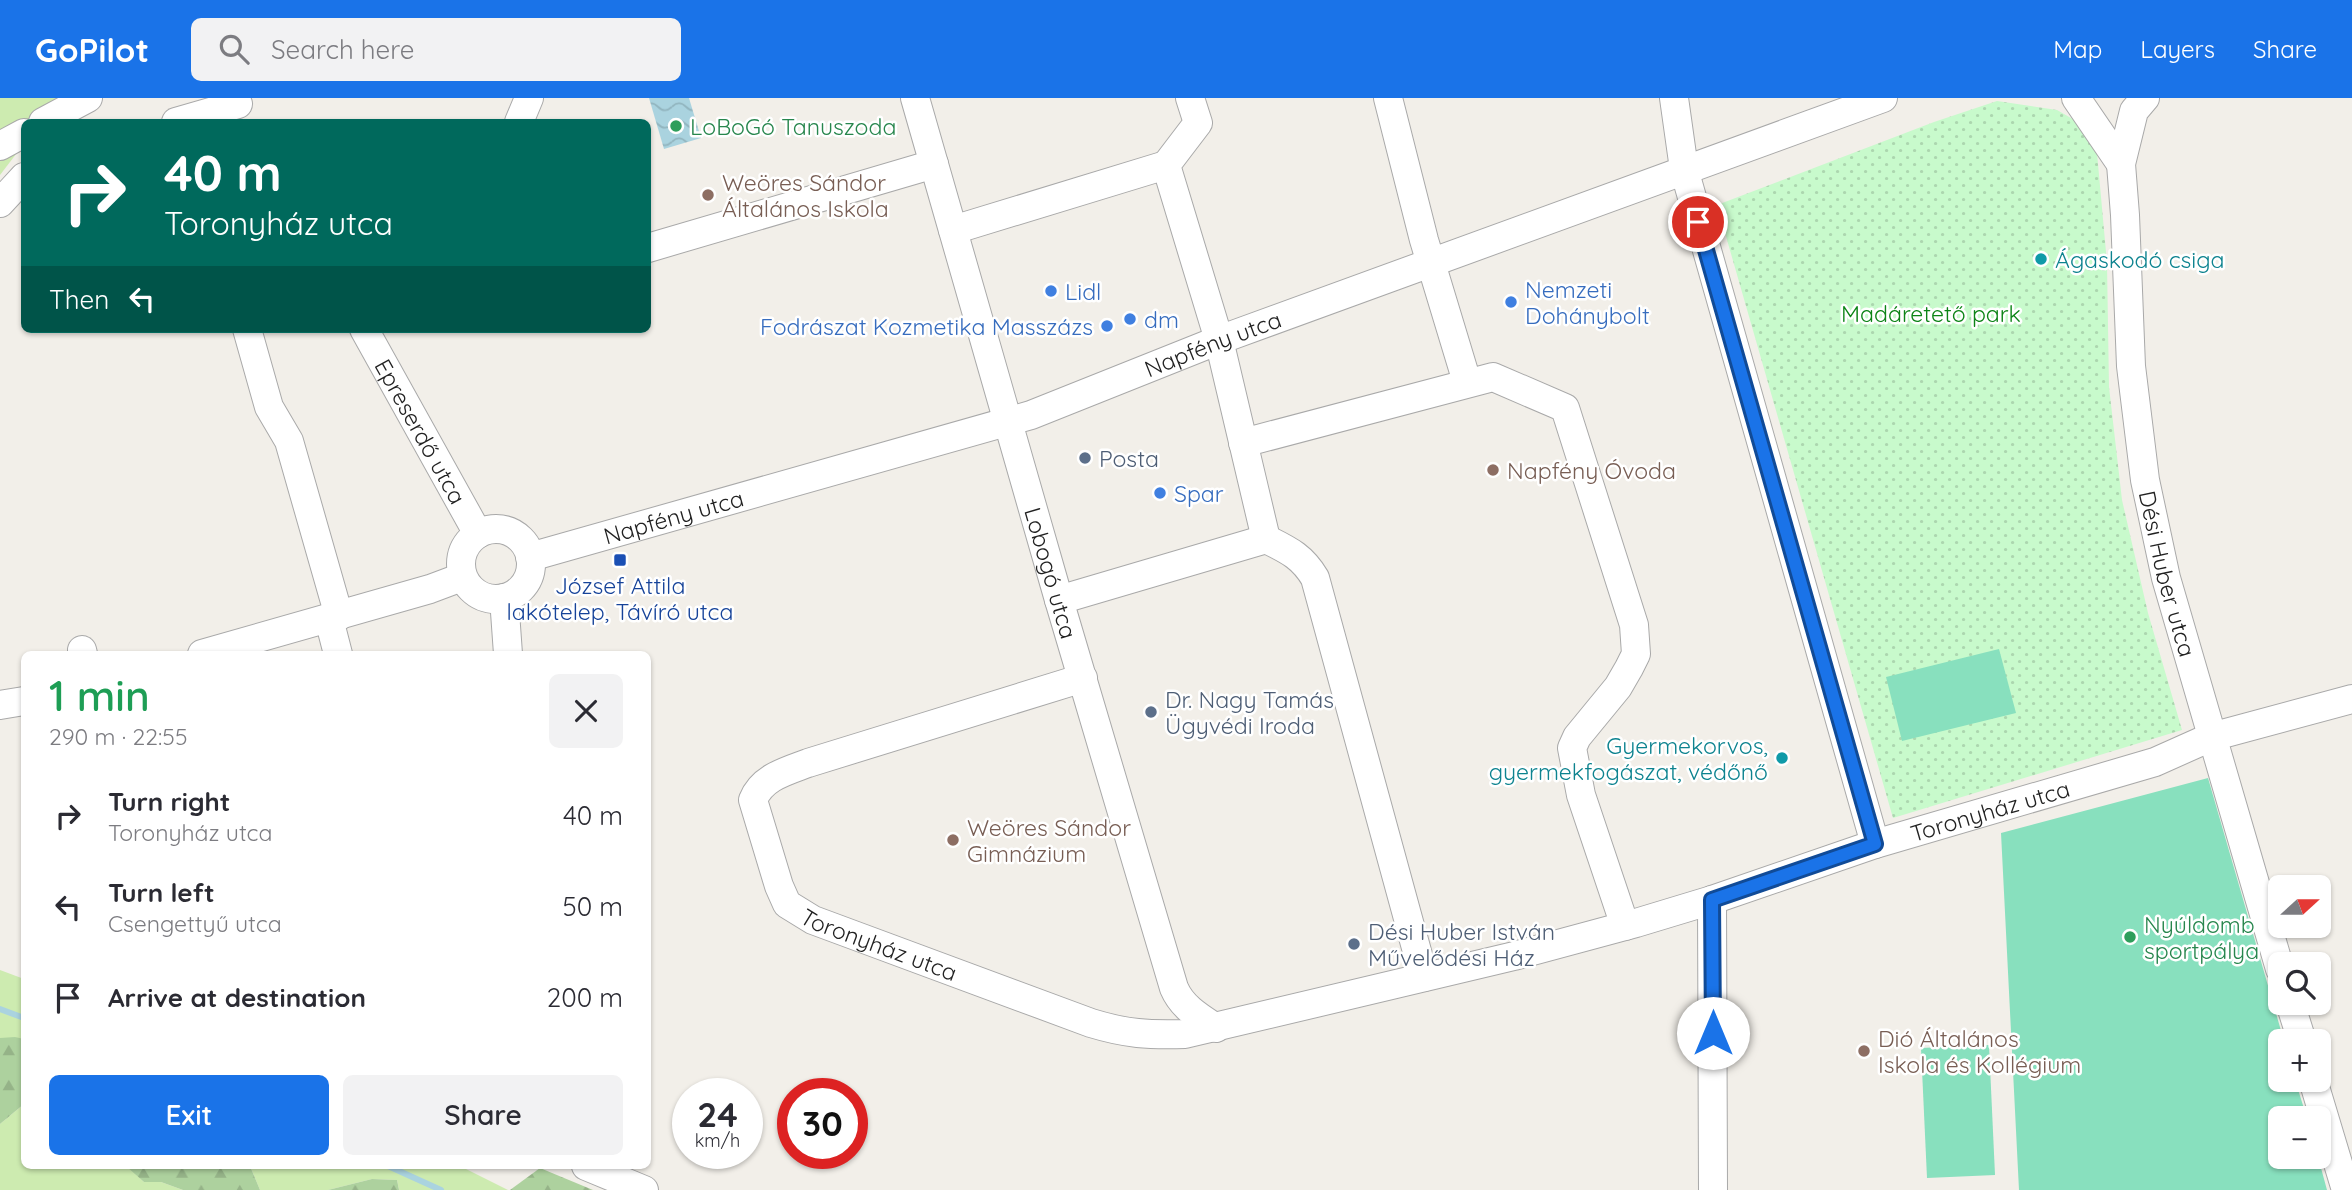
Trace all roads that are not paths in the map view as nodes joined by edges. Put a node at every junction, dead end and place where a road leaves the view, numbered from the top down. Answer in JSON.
{"nodes":[{"id":1,"x":89,"y":98,"type":"edge"},
{"id":2,"x":529,"y":98,"type":"edge"},
{"id":3,"x":915,"y":98,"type":"edge"},
{"id":4,"x":1190,"y":98,"type":"edge"},
{"id":5,"x":1388,"y":98,"type":"edge"},
{"id":6,"x":1674,"y":98,"type":"edge"},
{"id":7,"x":1883,"y":98,"type":"edge"},
{"id":8,"x":2076,"y":98,"type":"edge"},
{"id":9,"x":2145,"y":98,"type":"edge"},
{"id":10,"x":239,"y":106,"type":"edge"},
{"id":11,"x":49,"y":119,"type":"edge"},
{"id":12,"x":188,"y":119,"type":"edge"},
{"id":13,"x":520,"y":119,"type":"edge"},
{"id":14,"x":21,"y":135,"type":"edge"},
{"id":15,"x":0,"y":146,"type":"edge"},
{"id":16,"x":934,"y":164,"type":"junction"},
{"id":17,"x":2121,"y":164,"type":"junction"},
{"id":18,"x":1166,"y":165,"type":"junction"},
{"id":19,"x":1684,"y":169,"type":"junction"},
{"id":20,"x":21,"y":180,"type":"edge"},
{"id":21,"x":0,"y":203,"type":"edge"},
{"id":22,"x":953,"y":230,"type":"junction"},
{"id":23,"x":651,"y":247,"type":"edge"},
{"id":24,"x":1431,"y":262,"type":"junction"},
{"id":25,"x":248,"y":333,"type":"edge"},
{"id":26,"x":366,"y":333,"type":"edge"},
{"id":27,"x":1219,"y":340,"type":"junction"},
{"id":28,"x":1467,"y":382,"type":"junction"},
{"id":29,"x":1008,"y":422,"type":"junction"},
{"id":30,"x":1244,"y":443,"type":"junction"},
{"id":31,"x":478,"y":534,"type":"junction"},
{"id":32,"x":1266,"y":539,"type":"junction"},
{"id":33,"x":530,"y":557,"type":"junction"},
{"id":34,"x":462,"y":576,"type":"junction"},
{"id":35,"x":504,"y":598,"type":"junction"},
{"id":36,"x":1059,"y":600,"type":"junction"},
{"id":37,"x":334,"y":618,"type":"junction"},
{"id":38,"x":213,"y":651,"type":"edge"},
{"id":39,"x":338,"y":651,"type":"edge"},
{"id":40,"x":508,"y":651,"type":"edge"},
{"id":41,"x":1083,"y":678,"type":"junction"},
{"id":42,"x":2352,"y":699,"type":"edge"},
{"id":43,"x":21,"y":702,"type":"edge"},
{"id":44,"x":0,"y":705,"type":"edge"},
{"id":45,"x":2211,"y":737,"type":"junction"},
{"id":46,"x":1875,"y":844,"type":"junction"},
{"id":47,"x":1712,"y":900,"type":"junction"},
{"id":48,"x":1625,"y":926,"type":"junction"},
{"id":49,"x":2275,"y":952,"type":"edge"},
{"id":50,"x":1424,"y":977,"type":"junction"},
{"id":51,"x":1216,"y":1027,"type":"junction"},
{"id":52,"x":2317,"y":1092,"type":"edge"},
{"id":53,"x":593,"y":1169,"type":"edge"},
{"id":54,"x":644,"y":1190,"type":"edge"},
{"id":55,"x":1713,"y":1190,"type":"edge"},
{"id":56,"x":2346,"y":1190,"type":"edge"}],
"edges":[{"from":1,"to":11,"type":"street"},
{"from":2,"to":13,"type":"street"},
{"from":3,"to":16,"type":"street","name":"Lobogó utca"},
{"from":4,"to":18,"type":"street"},
{"from":5,"to":24,"type":"street"},
{"from":6,"to":19,"type":"street"},
{"from":7,"to":19,"type":"street","name":"Napfény utca"},
{"from":8,"to":17,"type":"street","name":"Dési Huber utca"},
{"from":9,"to":17,"type":"street","name":"Dési Huber utca"},
{"from":10,"to":12,"type":"street"},
{"from":14,"to":15,"type":"street"},
{"from":16,"to":22,"type":"street","name":"Lobogó utca"},
{"from":16,"to":23,"type":"street"},
{"from":17,"to":45,"type":"street","name":"Dési Huber utca"},
{"from":18,"to":22,"type":"street"},
{"from":18,"to":27,"type":"street"},
{"from":19,"to":24,"type":"street","name":"Napfény utca"},
{"from":19,"to":46,"type":"street"},
{"from":20,"to":21,"type":"street"},
{"from":22,"to":29,"type":"street","name":"Lobogó utca"},
{"from":24,"to":27,"type":"street","name":"Napfény utca"},
{"from":24,"to":28,"type":"street"},
{"from":25,"to":37,"type":"street"},
{"from":26,"to":31,"type":"street","name":"Epreserdő utca"},
{"from":27,"to":29,"type":"street","name":"Napfény utca"},
{"from":27,"to":30,"type":"street"},
{"from":28,"to":30,"type":"street"},
{"from":28,"to":48,"type":"street"},
{"from":29,"to":33,"type":"street","name":"Napfény utca"},
{"from":29,"to":36,"type":"street","name":"Lobogó utca"},
{"from":30,"to":32,"type":"street"},
{"from":31,"to":33,"type":"street"},
{"from":31,"to":34,"type":"street"},
{"from":32,"to":36,"type":"street"},
{"from":32,"to":50,"type":"street"},
{"from":33,"to":35,"type":"street"},
{"from":34,"to":35,"type":"street"},
{"from":34,"to":37,"type":"street"},
{"from":35,"to":40,"type":"street"},
{"from":36,"to":41,"type":"street","name":"Lobogó utca"},
{"from":37,"to":38,"type":"street"},
{"from":37,"to":39,"type":"street"},
{"from":41,"to":51,"type":"street","name":"Lobogó utca"},
{"from":41,"to":51,"type":"street","name":"Toronyház utca"},
{"from":42,"to":45,"type":"street","name":"Toronyház utca"},
{"from":43,"to":44,"type":"street"},
{"from":45,"to":46,"type":"street","name":"Toronyház utca"},
{"from":45,"to":49,"type":"street","name":"Dési Huber utca"},
{"from":46,"to":47,"type":"street","name":"Toronyház utca"},
{"from":47,"to":48,"type":"street","name":"Toronyház utca"},
{"from":47,"to":55,"type":"street"},
{"from":48,"to":50,"type":"street","name":"Toronyház utca"},
{"from":50,"to":51,"type":"street","name":"Toronyház utca"},
{"from":52,"to":56,"type":"street"},
{"from":53,"to":54,"type":"street"}]}
